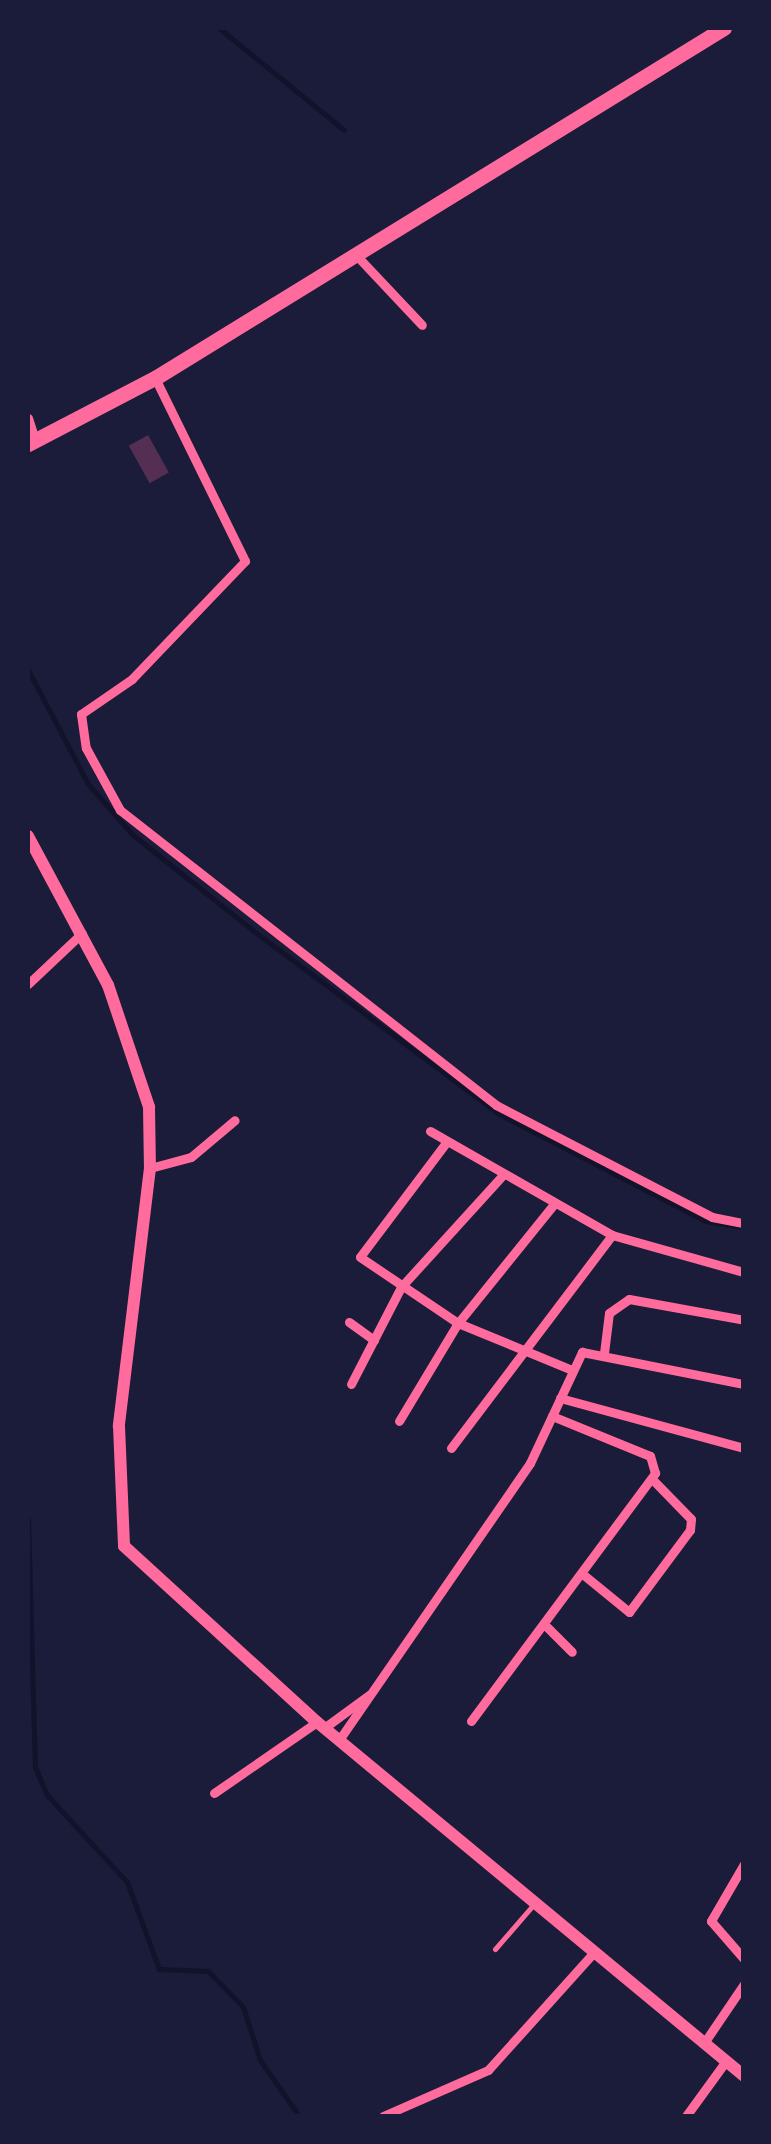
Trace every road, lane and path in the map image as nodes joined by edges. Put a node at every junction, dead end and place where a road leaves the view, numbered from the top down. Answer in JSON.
{"nodes":[{"id":1,"x":724,"y":28,"type":"edge"},
{"id":2,"x":354,"y":252,"type":"junction"},
{"id":3,"x":422,"y":325,"type":"dead end"},
{"id":4,"x":155,"y":378,"type":"junction"},
{"id":5,"x":28,"y":418,"type":"edge"},
{"id":6,"x":31,"y":442,"type":"edge"},
{"id":7,"x":28,"y":836,"type":"edge"},
{"id":8,"x":82,"y":933,"type":"junction"},
{"id":9,"x":28,"y":984,"type":"edge"},
{"id":10,"x":235,"y":1120,"type":"dead end"},
{"id":11,"x":430,"y":1131,"type":"dead end"},
{"id":12,"x":445,"y":1144,"type":"junction"},
{"id":13,"x":150,"y":1168,"type":"junction"},
{"id":14,"x":504,"y":1174,"type":"junction"},
{"id":15,"x":555,"y":1202,"type":"junction"},
{"id":16,"x":744,"y":1223,"type":"edge"},
{"id":17,"x":612,"y":1236,"type":"junction"},
{"id":18,"x":744,"y":1272,"type":"edge"},
{"id":19,"x":401,"y":1287,"type":"junction"},
{"id":20,"x":744,"y":1320,"type":"edge"},
{"id":21,"x":349,"y":1322,"type":"dead end"},
{"id":22,"x":458,"y":1323,"type":"junction"},
{"id":23,"x":374,"y":1340,"type":"junction"},
{"id":24,"x":515,"y":1353,"type":"junction"},
{"id":25,"x":604,"y":1353,"type":"junction"},
{"id":26,"x":572,"y":1370,"type":"junction"},
{"id":27,"x":351,"y":1384,"type":"dead end"},
{"id":28,"x":744,"y":1384,"type":"edge"},
{"id":29,"x":560,"y":1398,"type":"junction"},
{"id":30,"x":552,"y":1416,"type":"junction"},
{"id":31,"x":398,"y":1421,"type":"dead end"},
{"id":32,"x":451,"y":1448,"type":"dead end"},
{"id":33,"x":744,"y":1448,"type":"edge"},
{"id":34,"x":652,"y":1479,"type":"junction"},
{"id":35,"x":586,"y":1576,"type":"junction"},
{"id":36,"x":547,"y":1627,"type":"junction"},
{"id":37,"x":572,"y":1652,"type":"dead end"},
{"id":38,"x":375,"y":1690,"type":"junction"},
{"id":39,"x":471,"y":1721,"type":"dead end"},
{"id":40,"x":320,"y":1725,"type":"junction"},
{"id":41,"x":338,"y":1740,"type":"junction"},
{"id":42,"x":214,"y":1793,"type":"dead end"},
{"id":43,"x":744,"y":1864,"type":"edge"},
{"id":44,"x":536,"y":1902,"type":"junction"},
{"id":45,"x":494,"y":1949,"type":"dead end"},
{"id":46,"x":596,"y":1951,"type":"junction"},
{"id":47,"x":744,"y":1960,"type":"edge"},
{"id":48,"x":744,"y":1984,"type":"edge"},
{"id":49,"x":704,"y":2043,"type":"junction"},
{"id":50,"x":726,"y":2062,"type":"junction"},
{"id":51,"x":744,"y":2076,"type":"edge"},
{"id":52,"x":383,"y":2116,"type":"edge"},
{"id":53,"x":686,"y":2116,"type":"edge"}],
"edges":[{"from":1,"to":2,"type":"highway"},
{"from":2,"to":3,"type":"street"},
{"from":2,"to":4,"type":"highway"},
{"from":4,"to":6,"type":"highway"},
{"from":4,"to":16,"type":"street"},
{"from":5,"to":6,"type":"street"},
{"from":7,"to":8,"type":"main road"},
{"from":8,"to":9,"type":"street"},
{"from":8,"to":13,"type":"main road"},
{"from":10,"to":13,"type":"street"},
{"from":11,"to":12,"type":"street"},
{"from":12,"to":14,"type":"street"},
{"from":12,"to":19,"type":"street"},
{"from":13,"to":40,"type":"main road"},
{"from":14,"to":15,"type":"street"},
{"from":14,"to":19,"type":"street"},
{"from":15,"to":17,"type":"street"},
{"from":15,"to":22,"type":"street"},
{"from":17,"to":18,"type":"street"},
{"from":17,"to":24,"type":"street"},
{"from":19,"to":22,"type":"street"},
{"from":19,"to":23,"type":"street"},
{"from":20,"to":25,"type":"street"},
{"from":21,"to":23,"type":"street"},
{"from":22,"to":24,"type":"street"},
{"from":22,"to":31,"type":"street"},
{"from":23,"to":27,"type":"street"},
{"from":24,"to":26,"type":"street"},
{"from":24,"to":32,"type":"street"},
{"from":25,"to":26,"type":"street"},
{"from":25,"to":28,"type":"street"},
{"from":26,"to":29,"type":"street"},
{"from":29,"to":30,"type":"street"},
{"from":29,"to":33,"type":"street"},
{"from":30,"to":34,"type":"street"},
{"from":30,"to":38,"type":"street"},
{"from":34,"to":35,"type":"street"},
{"from":34,"to":35,"type":"street"},
{"from":35,"to":36,"type":"street"},
{"from":36,"to":37,"type":"street"},
{"from":36,"to":39,"type":"street"},
{"from":38,"to":40,"type":"street"},
{"from":38,"to":41,"type":"street"},
{"from":40,"to":41,"type":"main road"},
{"from":40,"to":42,"type":"street"},
{"from":41,"to":44,"type":"main road"},
{"from":43,"to":47,"type":"street"},
{"from":44,"to":45,"type":"lane"},
{"from":44,"to":46,"type":"main road"},
{"from":46,"to":49,"type":"main road"},
{"from":46,"to":52,"type":"street"},
{"from":48,"to":49,"type":"street"},
{"from":49,"to":50,"type":"main road"},
{"from":50,"to":51,"type":"main road"},
{"from":50,"to":53,"type":"street"}]}
